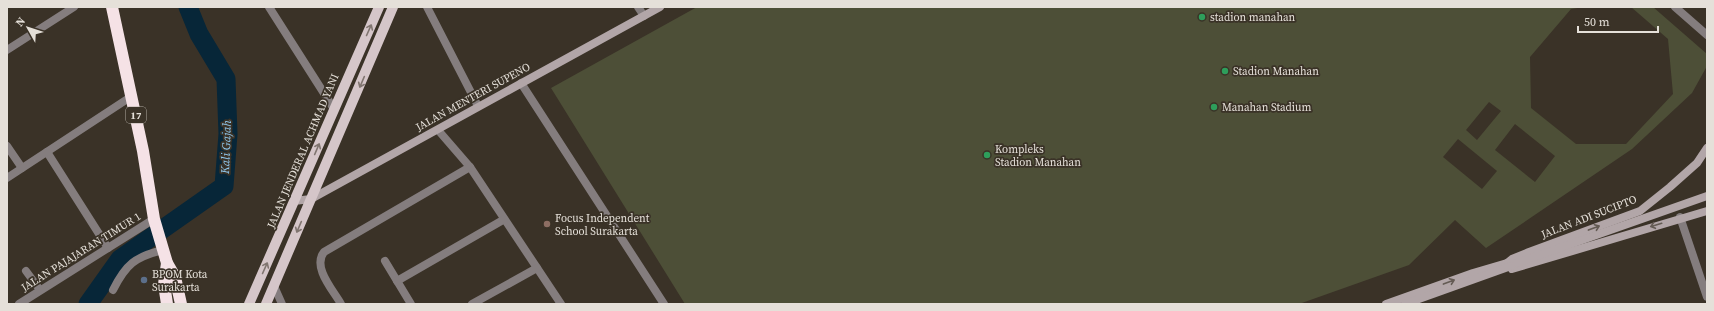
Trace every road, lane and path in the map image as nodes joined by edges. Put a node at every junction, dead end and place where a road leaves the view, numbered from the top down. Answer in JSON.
{"nodes":[{"id":1,"x":74,"y":7,"type":"edge"},
{"id":2,"x":112,"y":7,"type":"edge"},
{"id":3,"x":269,"y":7,"type":"edge"},
{"id":4,"x":379,"y":7,"type":"edge"},
{"id":5,"x":393,"y":7,"type":"edge"},
{"id":6,"x":427,"y":7,"type":"edge"},
{"id":7,"x":638,"y":7,"type":"edge"},
{"id":8,"x":660,"y":7,"type":"edge"},
{"id":9,"x":1675,"y":7,"type":"edge"},
{"id":10,"x":644,"y":16,"type":"junction"},
{"id":11,"x":1707,"y":35,"type":"edge"},
{"id":12,"x":7,"y":50,"type":"edge"},
{"id":13,"x":521,"y":83,"type":"junction"},
{"id":14,"x":132,"y":96,"type":"junction"},
{"id":15,"x":478,"y":106,"type":"junction"},
{"id":16,"x":334,"y":109,"type":"junction"},
{"id":17,"x":438,"y":130,"type":"junction"},
{"id":18,"x":7,"y":146,"type":"edge"},
{"id":19,"x":1707,"y":148,"type":"edge"},
{"id":20,"x":47,"y":152,"type":"junction"},
{"id":21,"x":22,"y":168,"type":"junction"},
{"id":22,"x":470,"y":168,"type":"junction"},
{"id":23,"x":7,"y":178,"type":"edge"},
{"id":24,"x":1707,"y":196,"type":"edge"},
{"id":25,"x":311,"y":199,"type":"junction"},
{"id":26,"x":294,"y":201,"type":"junction"},
{"id":27,"x":1707,"y":211,"type":"edge"},
{"id":28,"x":1680,"y":218,"type":"junction"},
{"id":29,"x":503,"y":220,"type":"junction"},
{"id":30,"x":155,"y":222,"type":"junction"},
{"id":31,"x":108,"y":248,"type":"junction"},
{"id":32,"x":162,"y":248,"type":"junction"},
{"id":33,"x":385,"y":261,"type":"dead end"},
{"id":34,"x":167,"y":263,"type":"junction"},
{"id":35,"x":1510,"y":265,"type":"junction"},
{"id":36,"x":537,"y":268,"type":"junction"},
{"id":37,"x":26,"y":271,"type":"dead end"},
{"id":38,"x":397,"y":281,"type":"junction"},
{"id":39,"x":274,"y":286,"type":"junction"},
{"id":40,"x":40,"y":290,"type":"junction"},
{"id":41,"x":113,"y":290,"type":"dead end"},
{"id":42,"x":1707,"y":297,"type":"edge"},
{"id":43,"x":19,"y":304,"type":"edge"},
{"id":44,"x":167,"y":304,"type":"edge"},
{"id":45,"x":181,"y":304,"type":"edge"},
{"id":46,"x":249,"y":304,"type":"edge"},
{"id":47,"x":266,"y":304,"type":"edge"},
{"id":48,"x":282,"y":304,"type":"edge"},
{"id":49,"x":341,"y":304,"type":"edge"},
{"id":50,"x":411,"y":304,"type":"edge"},
{"id":51,"x":472,"y":304,"type":"edge"},
{"id":52,"x":561,"y":304,"type":"edge"},
{"id":53,"x":664,"y":304,"type":"edge"},
{"id":54,"x":1386,"y":304,"type":"edge"},
{"id":55,"x":1405,"y":304,"type":"edge"}],
"edges":[{"from":1,"to":12,"type":"street"},
{"from":2,"to":14,"type":"highway","number":"17"},
{"from":3,"to":16,"type":"street"},
{"from":16,"to":4,"type":"main road","name":"JALAN JENDERAL ACHMAD YANI","one_way":true},
{"from":5,"to":25,"type":"main road","one_way":true},
{"from":6,"to":15,"type":"street"},
{"from":7,"to":10,"type":"street"},
{"from":8,"to":10,"type":"main road","name":"JALAN MENTERI SUPENO"},
{"from":9,"to":11,"type":"street"},
{"from":10,"to":13,"type":"main road","name":"JALAN MENTERI SUPENO"},
{"from":13,"to":15,"type":"main road","name":"JALAN MENTERI SUPENO"},
{"from":13,"to":53,"type":"street"},
{"from":14,"to":20,"type":"street"},
{"from":14,"to":30,"type":"highway","number":"17"},
{"from":15,"to":17,"type":"main road","name":"JALAN MENTERI SUPENO"},
{"from":26,"to":16,"type":"main road","name":"JALAN JENDERAL ACHMAD YANI","one_way":true},
{"from":17,"to":22,"type":"street"},
{"from":17,"to":25,"type":"main road","name":"JALAN MENTERI SUPENO"},
{"from":18,"to":21,"type":"street"},
{"from":35,"to":19,"type":"main road","name":"JALAN ADI SUCIPTO","one_way":true},
{"from":20,"to":21,"type":"street"},
{"from":20,"to":31,"type":"street"},
{"from":21,"to":23,"type":"street"},
{"from":22,"to":29,"type":"street"},
{"from":22,"to":49,"type":"street"},
{"from":24,"to":35,"type":"main road"},
{"from":25,"to":26,"type":"main road","name":"JALAN MENTERI SUPENO"},
{"from":25,"to":39,"type":"main road","one_way":true},
{"from":46,"to":26,"type":"main road","name":"JALAN JENDERAL ACHMAD YANI","one_way":true},
{"from":27,"to":28,"type":"main road","name":"JALAN ADI SUCIPTO"},
{"from":28,"to":35,"type":"main road","name":"JALAN ADI SUCIPTO","one_way":true},
{"from":28,"to":42,"type":"street"},
{"from":29,"to":36,"type":"street"},
{"from":29,"to":38,"type":"street"},
{"from":30,"to":31,"type":"street","name":"JALAN PAJAJARAN TIMUR 1"},
{"from":30,"to":32,"type":"highway","number":"17"},
{"from":31,"to":40,"type":"street","name":"JALAN PAJAJARAN TIMUR 1"},
{"from":32,"to":34,"type":"highway","number":"17"},
{"from":32,"to":41,"type":"street"},
{"from":33,"to":38,"type":"street"},
{"from":34,"to":44,"type":"highway","number":"17"},
{"from":34,"to":45,"type":"highway","number":"17"},
{"from":54,"to":35,"type":"main road","name":"JALAN ADI SUCIPTO","one_way":true},
{"from":35,"to":55,"type":"main road","name":"JALAN ADI SUCIPTO"},
{"from":36,"to":51,"type":"street"},
{"from":36,"to":52,"type":"street"},
{"from":37,"to":40,"type":"street"},
{"from":38,"to":50,"type":"street"},
{"from":39,"to":47,"type":"main road"},
{"from":39,"to":48,"type":"street"},
{"from":40,"to":43,"type":"street","name":"JALAN PAJAJARAN TIMUR 1"}]}
